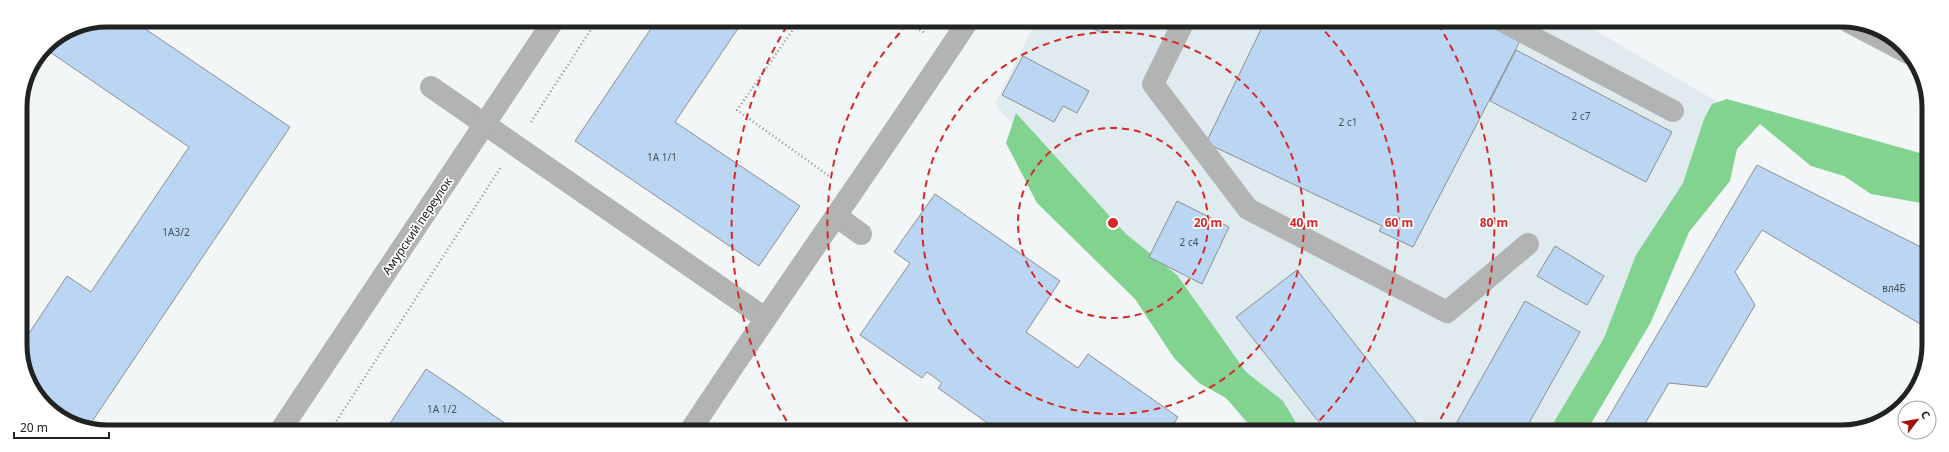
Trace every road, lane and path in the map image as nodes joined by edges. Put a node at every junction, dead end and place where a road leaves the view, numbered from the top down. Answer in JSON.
{"nodes":[{"id":1,"x":549,"y":27,"type":"edge"},
{"id":2,"x":592,"y":27,"type":"edge"},
{"id":3,"x":795,"y":27,"type":"edge"},
{"id":4,"x":964,"y":27,"type":"edge"},
{"id":5,"x":1181,"y":27,"type":"edge"},
{"id":6,"x":1513,"y":27,"type":"edge"},
{"id":7,"x":1865,"y":30,"type":"edge"},
{"id":8,"x":1894,"y":46,"type":"edge"},
{"id":9,"x":431,"y":87,"type":"dead end"},
{"id":10,"x":1673,"y":111,"type":"dead end"},
{"id":11,"x":485,"y":124,"type":"junction"},
{"id":12,"x":515,"y":145,"type":"junction"},
{"id":13,"x":852,"y":192,"type":"junction"},
{"id":14,"x":836,"y":216,"type":"junction"},
{"id":15,"x":861,"y":234,"type":"dead end"},
{"id":16,"x":1528,"y":244,"type":"dead end"},
{"id":17,"x":765,"y":318,"type":"junction"},
{"id":18,"x":283,"y":425,"type":"edge"},
{"id":19,"x":334,"y":425,"type":"edge"},
{"id":20,"x":694,"y":425,"type":"edge"}],
"edges":[{"from":1,"to":11,"type":"street","name":"Амурский переулок"},
{"from":2,"to":12,"type":"path"},
{"from":3,"to":13,"type":"path"},
{"from":4,"to":13,"type":"street"},
{"from":5,"to":16,"type":"street"},
{"from":6,"to":10,"type":"street"},
{"from":7,"to":8,"type":"street"},
{"from":9,"to":11,"type":"street"},
{"from":11,"to":12,"type":"street"},
{"from":11,"to":18,"type":"street","name":"Амурский переулок"},
{"from":12,"to":17,"type":"street"},
{"from":12,"to":19,"type":"path"},
{"from":13,"to":14,"type":"street"},
{"from":14,"to":15,"type":"street"},
{"from":14,"to":17,"type":"street"},
{"from":17,"to":20,"type":"street"}]}
